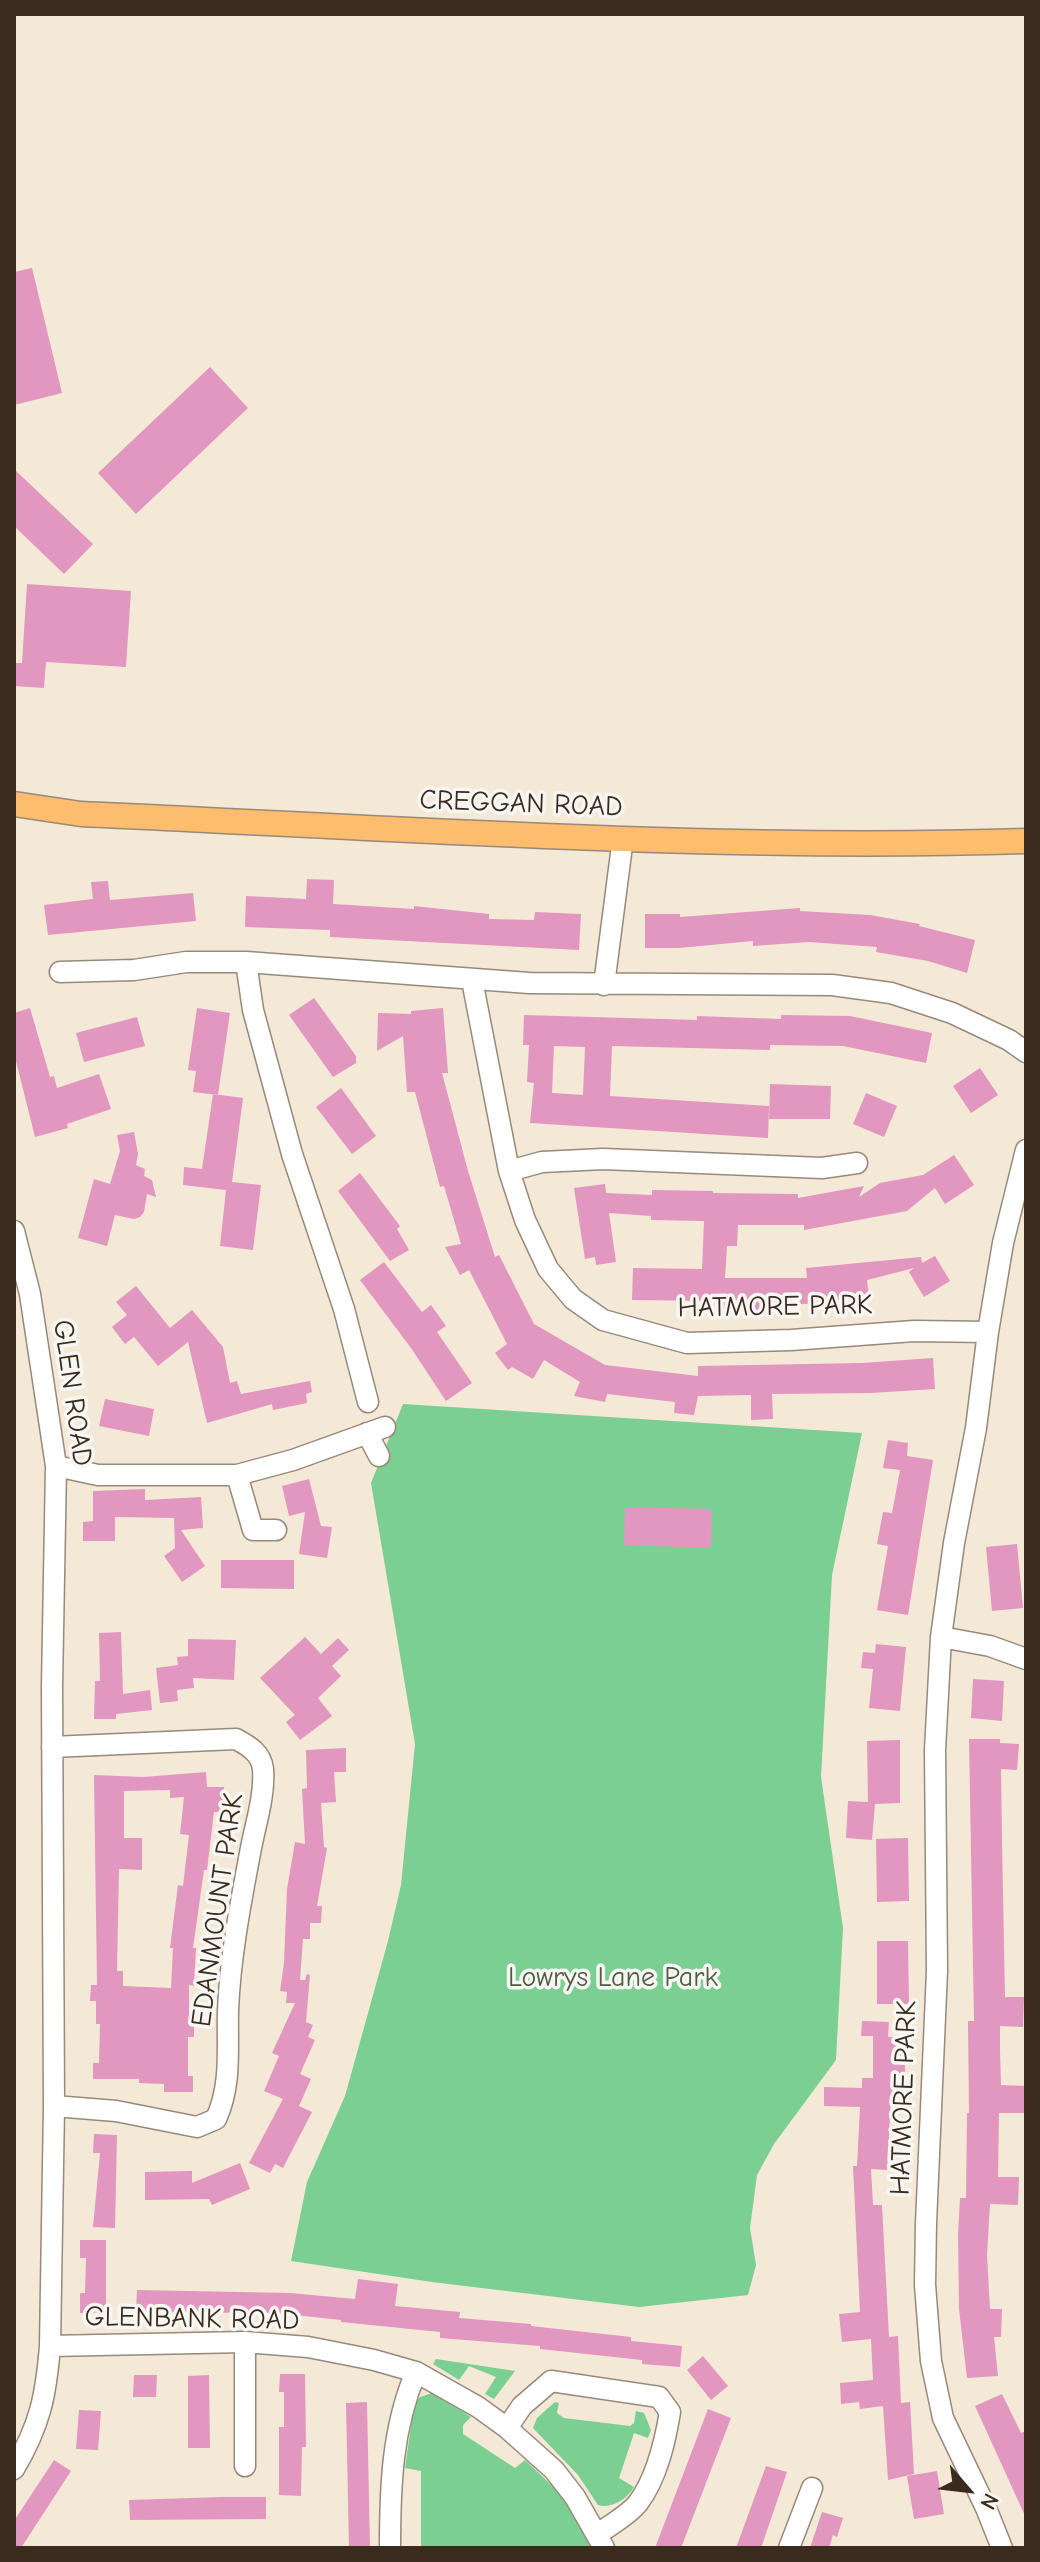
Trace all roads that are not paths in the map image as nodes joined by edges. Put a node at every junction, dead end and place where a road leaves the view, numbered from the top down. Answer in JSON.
{"nodes":[{"id":1,"x":14,"y":804,"type":"edge"},
{"id":2,"x":623,"y":838,"type":"junction"},
{"id":3,"x":1026,"y":841,"type":"edge"},
{"id":4,"x":246,"y":962,"type":"junction"},
{"id":5,"x":60,"y":972,"type":"dead end"},
{"id":6,"x":472,"y":980,"type":"junction"},
{"id":7,"x":604,"y":985,"type":"junction"},
{"id":8,"x":1026,"y":1052,"type":"edge"},
{"id":9,"x":1026,"y":1150,"type":"edge"},
{"id":10,"x":857,"y":1163,"type":"dead end"},
{"id":11,"x":509,"y":1171,"type":"junction"},
{"id":12,"x":14,"y":1231,"type":"edge"},
{"id":13,"x":988,"y":1332,"type":"junction"},
{"id":14,"x":368,"y":1402,"type":"dead end"},
{"id":15,"x":379,"y":1456,"type":"dead end"},
{"id":16,"x":56,"y":1466,"type":"junction"},
{"id":17,"x":237,"y":1475,"type":"junction"},
{"id":18,"x":276,"y":1530,"type":"dead end"},
{"id":19,"x":941,"y":1637,"type":"junction"},
{"id":20,"x":1026,"y":1659,"type":"edge"},
{"id":21,"x":52,"y":1747,"type":"junction"},
{"id":22,"x":54,"y":2106,"type":"junction"},
{"id":23,"x":245,"y":2342,"type":"junction"},
{"id":24,"x":50,"y":2346,"type":"junction"},
{"id":25,"x":416,"y":2372,"type":"junction"},
{"id":26,"x":507,"y":2428,"type":"junction"},
{"id":27,"x":245,"y":2466,"type":"dead end"},
{"id":28,"x":14,"y":2469,"type":"edge"},
{"id":29,"x":812,"y":2488,"type":"dead end"},
{"id":30,"x":600,"y":2542,"type":"edge"},
{"id":31,"x":390,"y":2548,"type":"edge"},
{"id":32,"x":789,"y":2548,"type":"edge"},
{"id":33,"x":1002,"y":2548,"type":"edge"}],
"edges":[{"from":1,"to":2,"type":"main road","name":"CREGGAN ROAD"},
{"from":2,"to":3,"type":"main road","name":"CREGGAN ROAD"},
{"from":2,"to":7,"type":"street"},
{"from":4,"to":5,"type":"street"},
{"from":4,"to":6,"type":"street"},
{"from":4,"to":14,"type":"street"},
{"from":6,"to":7,"type":"street"},
{"from":6,"to":11,"type":"street","name":"HATMORE PARK"},
{"from":7,"to":8,"type":"street"},
{"from":9,"to":13,"type":"street","name":"HATMORE PARK"},
{"from":10,"to":11,"type":"street"},
{"from":11,"to":13,"type":"street","name":"HATMORE PARK"},
{"from":12,"to":16,"type":"street","name":"GLEN ROAD"},
{"from":13,"to":19,"type":"street","name":"HATMORE PARK"},
{"from":15,"to":17,"type":"street"},
{"from":16,"to":17,"type":"street"},
{"from":16,"to":21,"type":"street","name":"GLEN ROAD"},
{"from":17,"to":18,"type":"street"},
{"from":19,"to":20,"type":"street"},
{"from":19,"to":33,"type":"street","name":"HATMORE PARK"},
{"from":21,"to":22,"type":"street","name":"GLEN ROAD"},
{"from":21,"to":22,"type":"street","name":"EDANMOUNT PARK"},
{"from":22,"to":24,"type":"street","name":"GLEN ROAD"},
{"from":23,"to":24,"type":"street","name":"GLENBANK ROAD"},
{"from":23,"to":25,"type":"street","name":"GLENBANK ROAD"},
{"from":23,"to":27,"type":"street"},
{"from":24,"to":28,"type":"street","name":"GLEN ROAD"},
{"from":25,"to":26,"type":"street","name":"GLENBANK ROAD"},
{"from":25,"to":31,"type":"street"},
{"from":26,"to":30,"type":"street","name":"GLENBANK ROAD"},
{"from":26,"to":30,"type":"street","name":"GLENBANK ROAD"},
{"from":29,"to":32,"type":"street"}]}
